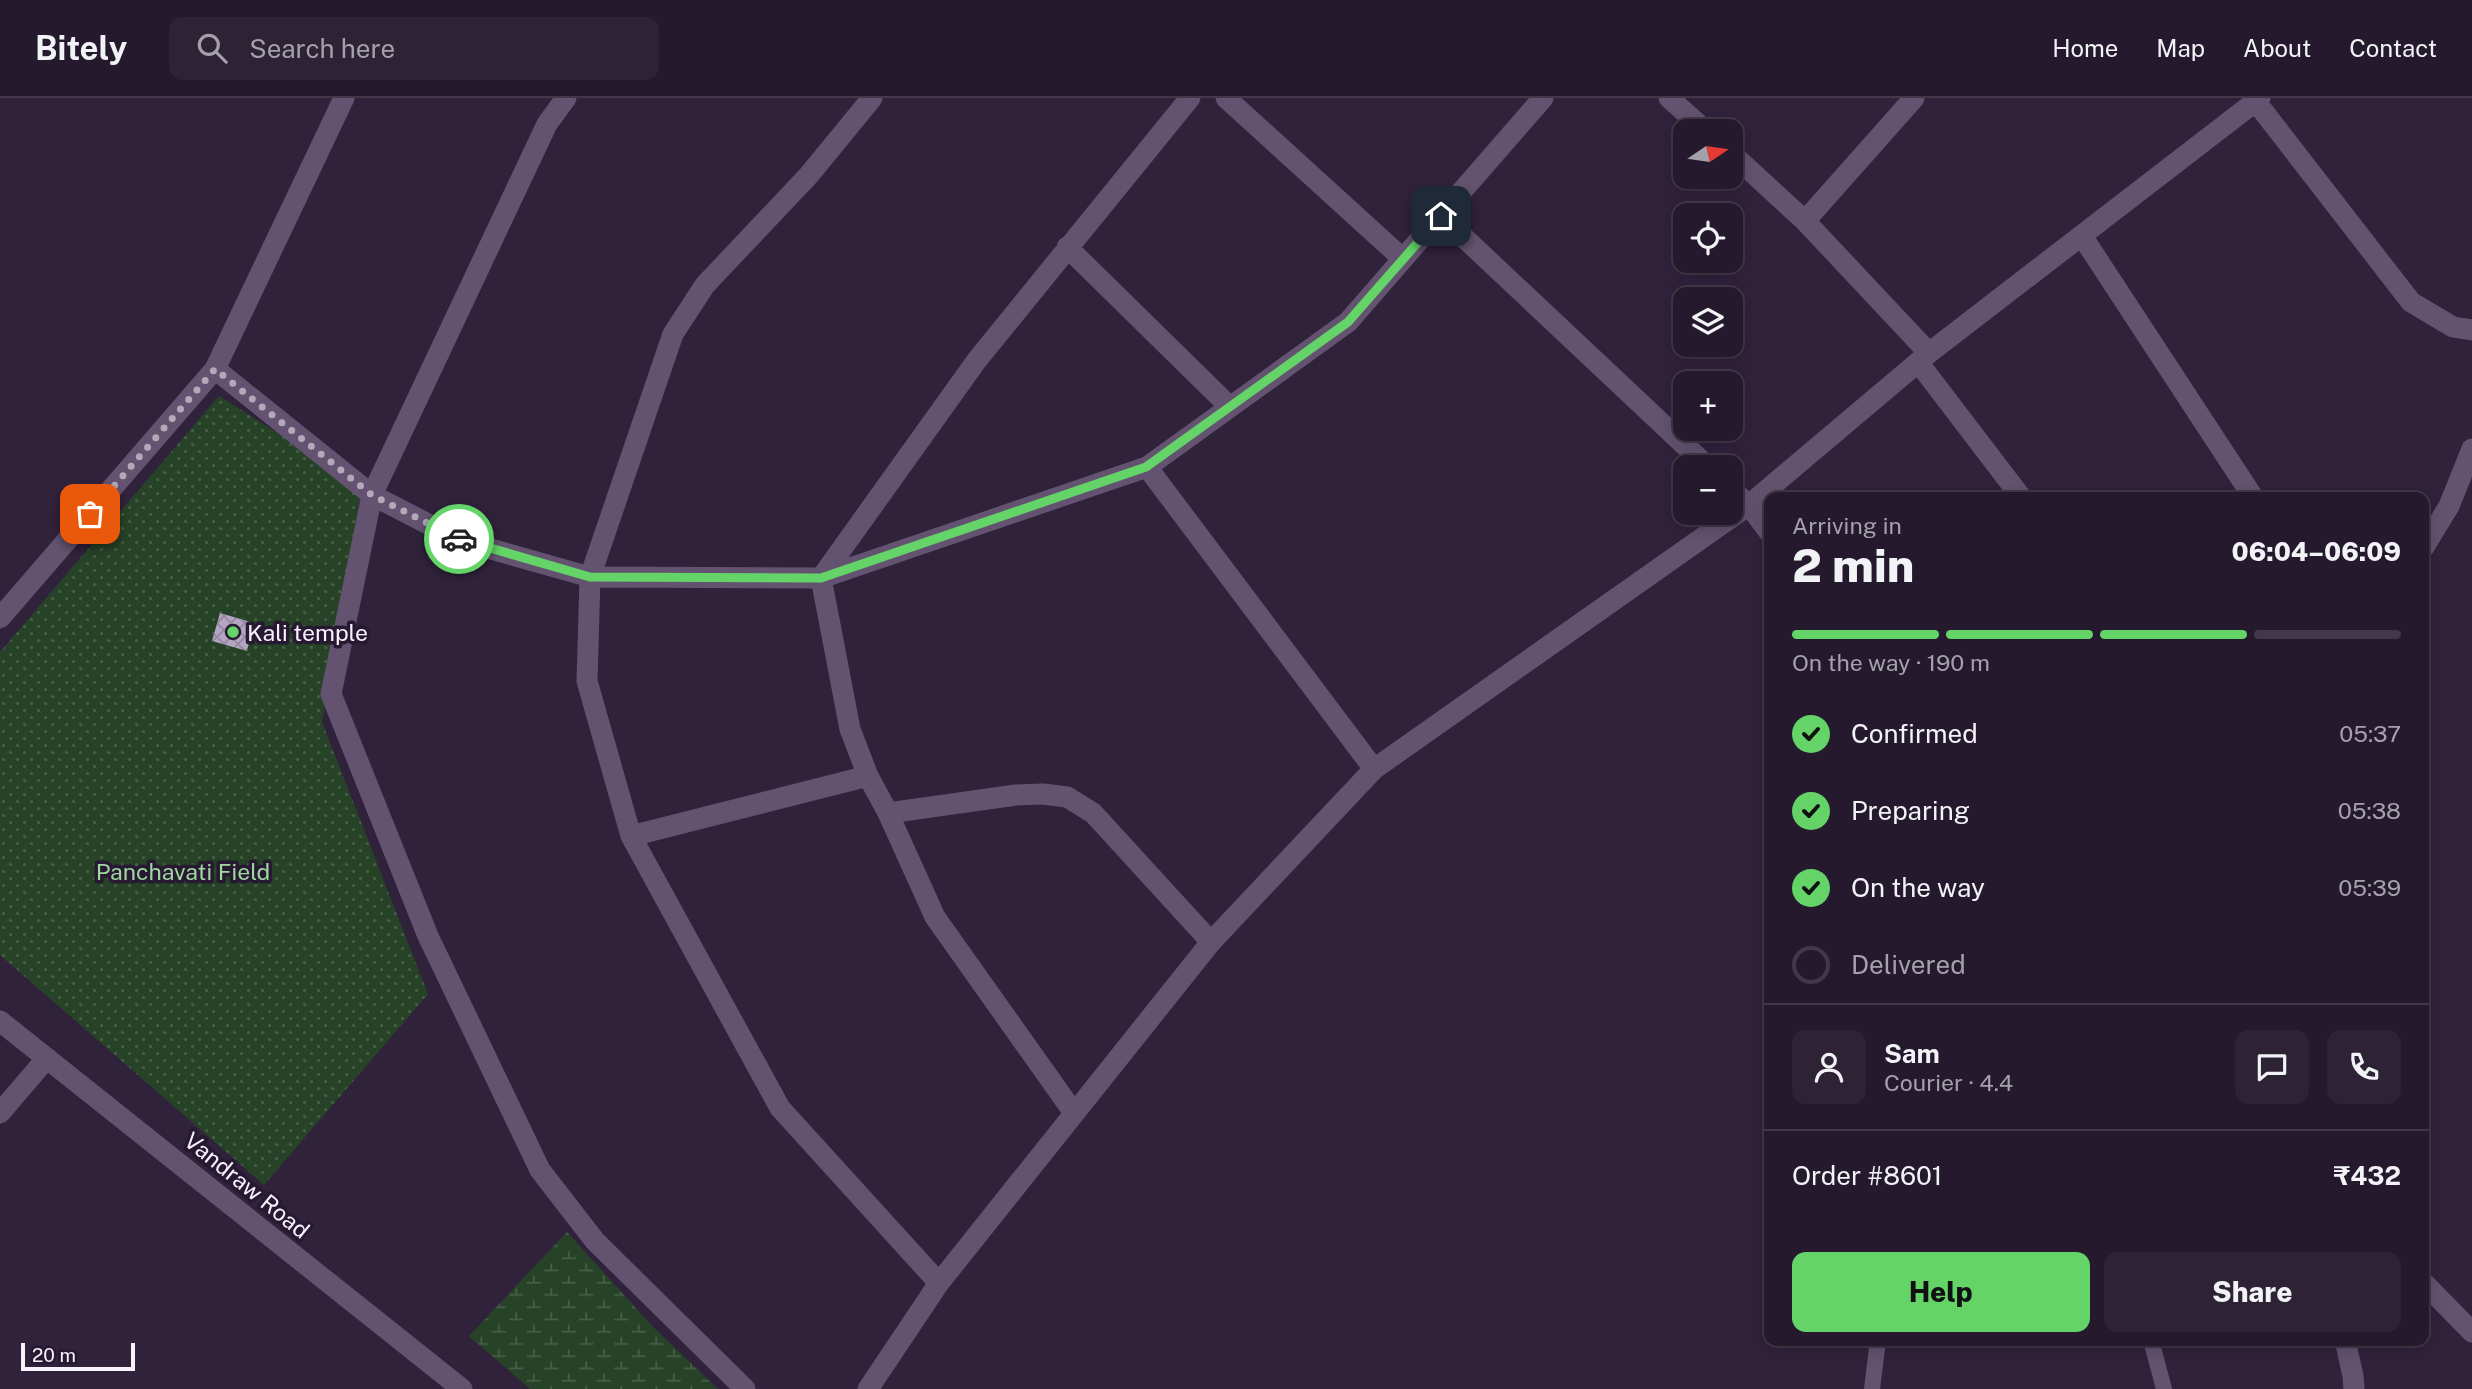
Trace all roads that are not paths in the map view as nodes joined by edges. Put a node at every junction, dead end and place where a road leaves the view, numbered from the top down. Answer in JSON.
{"nodes":[{"id":1,"x":344,"y":98,"type":"edge"},
{"id":2,"x":566,"y":98,"type":"edge"},
{"id":3,"x":872,"y":98,"type":"edge"},
{"id":4,"x":1190,"y":98,"type":"edge"},
{"id":5,"x":1226,"y":98,"type":"edge"},
{"id":6,"x":1544,"y":98,"type":"edge"},
{"id":7,"x":1670,"y":98,"type":"edge"},
{"id":8,"x":1914,"y":98,"type":"edge"},
{"id":9,"x":2257,"y":99,"type":"edge"},
{"id":10,"x":1693,"y":119,"type":"edge"},
{"id":11,"x":1743,"y":164,"type":"edge"},
{"id":12,"x":1441,"y":216,"type":"junction"},
{"id":13,"x":1805,"y":220,"type":"junction"},
{"id":14,"x":2082,"y":236,"type":"junction"},
{"id":15,"x":1067,"y":247,"type":"junction"},
{"id":16,"x":1403,"y":259,"type":"junction"},
{"id":17,"x":2472,"y":330,"type":"edge"},
{"id":18,"x":1924,"y":357,"type":"junction"},
{"id":19,"x":215,"y":369,"type":"junction"},
{"id":20,"x":1230,"y":407,"type":"junction"},
{"id":21,"x":2472,"y":449,"type":"edge"},
{"id":22,"x":1695,"y":455,"type":"edge"},
{"id":23,"x":1146,"y":467,"type":"junction"},
{"id":24,"x":1764,"y":492,"type":"edge"},
{"id":25,"x":1764,"y":492,"type":"edge"},
{"id":26,"x":2018,"y":492,"type":"edge"},
{"id":27,"x":2250,"y":492,"type":"edge"},
{"id":28,"x":372,"y":495,"type":"junction"},
{"id":29,"x":1743,"y":500,"type":"edge"},
{"id":30,"x":1749,"y":505,"type":"junction"},
{"id":31,"x":1764,"y":525,"type":"edge"},
{"id":32,"x":2429,"y":539,"type":"edge"},
{"id":33,"x":590,"y":577,"type":"junction"},
{"id":34,"x":821,"y":578,"type":"junction"},
{"id":35,"x":0,"y":618,"type":"edge"},
{"id":36,"x":1374,"y":769,"type":"junction"},
{"id":37,"x":868,"y":776,"type":"junction"},
{"id":38,"x":888,"y":813,"type":"junction"},
{"id":39,"x":631,"y":836,"type":"junction"},
{"id":40,"x":1211,"y":942,"type":"junction"},
{"id":41,"x":0,"y":1021,"type":"edge"},
{"id":42,"x":47,"y":1058,"type":"junction"},
{"id":43,"x":0,"y":1113,"type":"edge"},
{"id":44,"x":1074,"y":1113,"type":"junction"},
{"id":45,"x":939,"y":1283,"type":"junction"},
{"id":46,"x":2429,"y":1288,"type":"edge"},
{"id":47,"x":2472,"y":1332,"type":"edge"},
{"id":48,"x":1877,"y":1346,"type":"edge"},
{"id":49,"x":2153,"y":1346,"type":"edge"},
{"id":50,"x":2346,"y":1346,"type":"edge"},
{"id":51,"x":462,"y":1389,"type":"edge"},
{"id":52,"x":745,"y":1389,"type":"edge"},
{"id":53,"x":868,"y":1389,"type":"edge"},
{"id":54,"x":1872,"y":1389,"type":"edge"},
{"id":55,"x":2164,"y":1389,"type":"edge"},
{"id":56,"x":2354,"y":1389,"type":"edge"}],
"edges":[{"from":1,"to":19,"type":"street"},
{"from":2,"to":28,"type":"street"},
{"from":3,"to":33,"type":"street"},
{"from":4,"to":15,"type":"street"},
{"from":5,"to":16,"type":"street"},
{"from":6,"to":12,"type":"street"},
{"from":7,"to":10,"type":"street"},
{"from":8,"to":13,"type":"street"},
{"from":9,"to":14,"type":"street"},
{"from":9,"to":17,"type":"street"},
{"from":11,"to":13,"type":"street"},
{"from":12,"to":16,"type":"street"},
{"from":12,"to":22,"type":"street"},
{"from":13,"to":18,"type":"street"},
{"from":14,"to":18,"type":"street"},
{"from":14,"to":27,"type":"street"},
{"from":15,"to":20,"type":"street"},
{"from":15,"to":34,"type":"street"},
{"from":16,"to":20,"type":"street"},
{"from":18,"to":25,"type":"street"},
{"from":18,"to":26,"type":"street"},
{"from":19,"to":28,"type":"street"},
{"from":19,"to":35,"type":"street"},
{"from":20,"to":23,"type":"street"},
{"from":21,"to":32,"type":"street"},
{"from":23,"to":34,"type":"street"},
{"from":23,"to":36,"type":"street"},
{"from":24,"to":30,"type":"street"},
{"from":28,"to":33,"type":"street"},
{"from":28,"to":52,"type":"street"},
{"from":29,"to":30,"type":"street"},
{"from":30,"to":31,"type":"street"},
{"from":30,"to":36,"type":"street"},
{"from":33,"to":34,"type":"street"},
{"from":33,"to":39,"type":"street"},
{"from":34,"to":37,"type":"street"},
{"from":36,"to":40,"type":"street"},
{"from":37,"to":38,"type":"street"},
{"from":37,"to":39,"type":"street"},
{"from":38,"to":40,"type":"street"},
{"from":38,"to":44,"type":"street"},
{"from":39,"to":45,"type":"street"},
{"from":40,"to":44,"type":"street"},
{"from":41,"to":42,"type":"street","name":"Vandraw Road"},
{"from":42,"to":43,"type":"street"},
{"from":42,"to":51,"type":"street","name":"Vandraw Road"},
{"from":44,"to":45,"type":"street"},
{"from":45,"to":53,"type":"street"},
{"from":46,"to":47,"type":"street"},
{"from":48,"to":54,"type":"lane"},
{"from":49,"to":55,"type":"lane"},
{"from":50,"to":56,"type":"street"}]}
